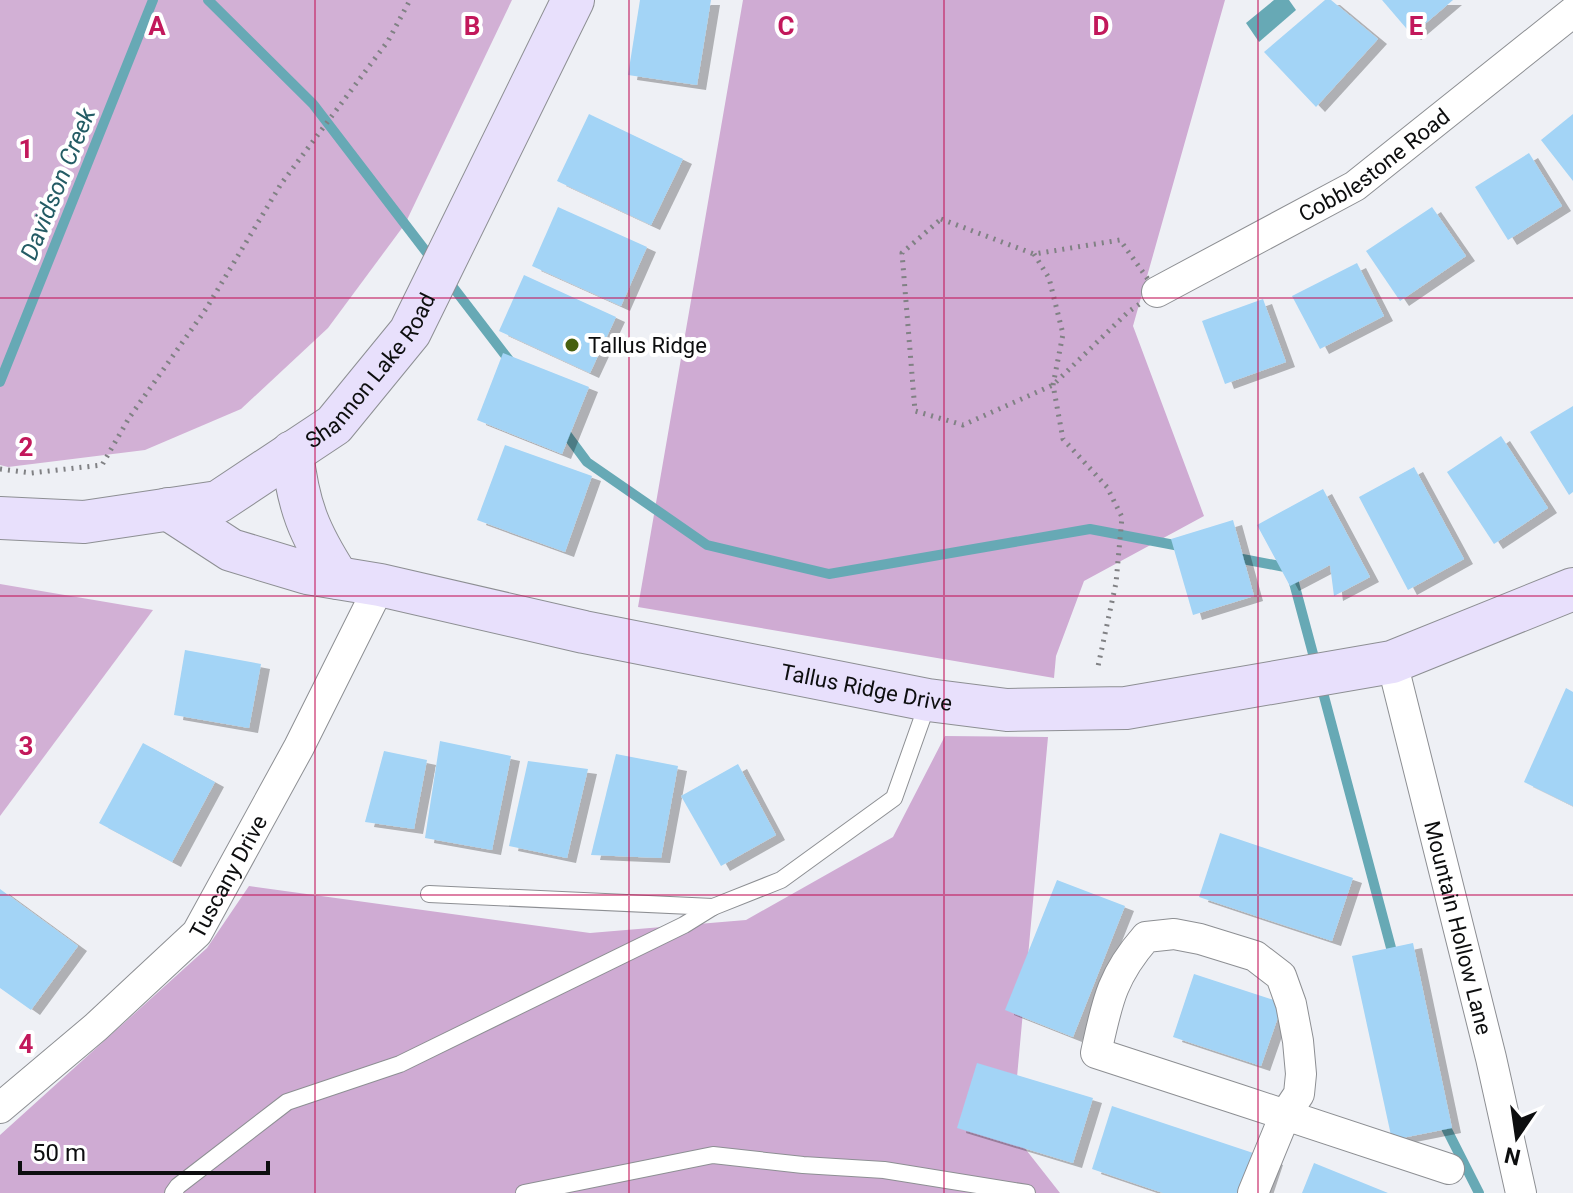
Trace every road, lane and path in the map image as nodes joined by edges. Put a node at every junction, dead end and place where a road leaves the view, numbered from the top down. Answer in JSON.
{"nodes":[{"id":1,"x":410,"y":0,"type":"edge"},
{"id":2,"x":573,"y":0,"type":"edge"},
{"id":3,"x":1573,"y":12,"type":"edge"},
{"id":4,"x":1034,"y":254,"type":"junction"},
{"id":5,"x":1157,"y":292,"type":"junction"},
{"id":6,"x":1053,"y":385,"type":"junction"},
{"id":7,"x":292,"y":452,"type":"junction"},
{"id":8,"x":0,"y":469,"type":"edge"},
{"id":9,"x":168,"y":509,"type":"junction"},
{"id":10,"x":0,"y":518,"type":"edge"},
{"id":11,"x":338,"y":578,"type":"junction"},
{"id":12,"x":380,"y":585,"type":"junction"},
{"id":13,"x":1573,"y":589,"type":"edge"},
{"id":14,"x":1392,"y":662,"type":"junction"},
{"id":15,"x":928,"y":700,"type":"junction"},
{"id":16,"x":1090,"y":710,"type":"junction"},
{"id":17,"x":429,"y":894,"type":"dead end"},
{"id":18,"x":713,"y":907,"type":"junction"},
{"id":19,"x":0,"y":1108,"type":"edge"},
{"id":20,"x":1285,"y":1115,"type":"junction"},
{"id":21,"x":1449,"y":1169,"type":"dead end"},
{"id":22,"x":173,"y":1193,"type":"edge"},
{"id":23,"x":524,"y":1193,"type":"edge"},
{"id":24,"x":1027,"y":1193,"type":"edge"},
{"id":25,"x":1253,"y":1193,"type":"edge"},
{"id":26,"x":1521,"y":1193,"type":"edge"}],
"edges":[{"from":1,"to":8,"type":"path"},
{"from":2,"to":7,"type":"street","name":"Shannon Lake Road"},
{"from":3,"to":5,"type":"street","name":"Cobblestone Road"},
{"from":4,"to":5,"type":"path"},
{"from":4,"to":6,"type":"path"},
{"from":4,"to":6,"type":"path"},
{"from":5,"to":6,"type":"path"},
{"from":6,"to":16,"type":"path"},
{"from":7,"to":9,"type":"street","name":"Shannon Lake Road"},
{"from":7,"to":11,"type":"street"},
{"from":9,"to":10,"type":"street","name":"Shannon Lake Road"},
{"from":9,"to":11,"type":"street","name":"Tallus Ridge Drive"},
{"from":11,"to":12,"type":"street","name":"Tallus Ridge Drive"},
{"from":12,"to":15,"type":"street","name":"Tallus Ridge Drive"},
{"from":12,"to":19,"type":"street","name":"Tuscany Drive"},
{"from":13,"to":14,"type":"street","name":"Tallus Ridge Drive"},
{"from":14,"to":16,"type":"street","name":"Tallus Ridge Drive"},
{"from":14,"to":26,"type":"street","name":"Mountain Hollow Lane"},
{"from":15,"to":16,"type":"street","name":"Tallus Ridge Drive"},
{"from":15,"to":18,"type":"lane"},
{"from":17,"to":18,"type":"lane"},
{"from":18,"to":22,"type":"lane"},
{"from":20,"to":20,"type":"street"},
{"from":20,"to":21,"type":"street"},
{"from":20,"to":25,"type":"street"},
{"from":23,"to":24,"type":"lane"}]}
